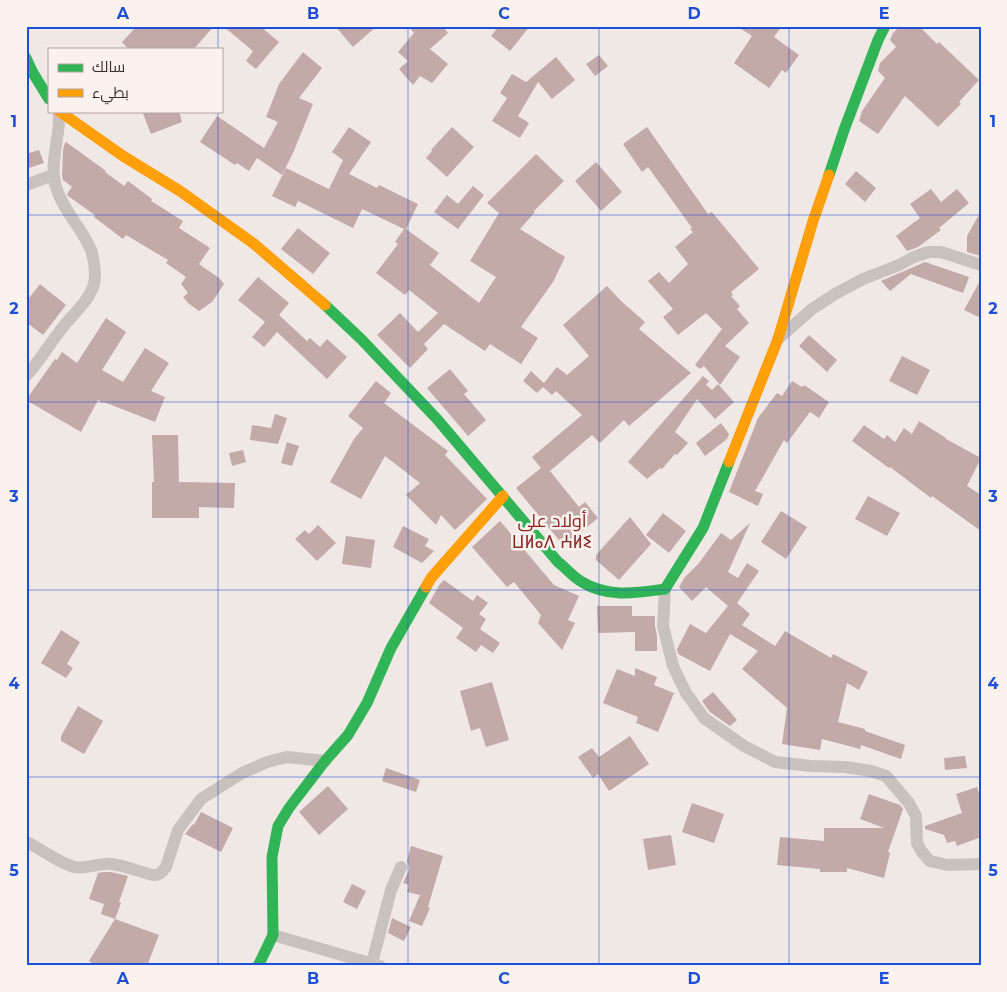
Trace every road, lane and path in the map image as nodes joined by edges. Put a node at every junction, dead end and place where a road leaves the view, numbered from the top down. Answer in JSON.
{"nodes":[{"id":1,"x":885,"y":26,"type":"edge"},
{"id":2,"x":26,"y":58,"type":"edge"},
{"id":3,"x":48,"y":97,"type":"edge"},
{"id":4,"x":59,"y":112,"type":"edge"},
{"id":5,"x":53,"y":175,"type":"junction"},
{"id":6,"x":26,"y":185,"type":"edge"},
{"id":7,"x":981,"y":265,"type":"edge"},
{"id":8,"x":778,"y":339,"type":"junction"},
{"id":9,"x":26,"y":376,"type":"edge"},
{"id":10,"x":503,"y":496,"type":"junction"},
{"id":11,"x":665,"y":588,"type":"junction"},
{"id":12,"x":325,"y":761,"type":"junction"},
{"id":13,"x":26,"y":842,"type":"edge"},
{"id":14,"x":981,"y":864,"type":"edge"},
{"id":15,"x":401,"y":867,"type":"dead end"},
{"id":16,"x":274,"y":935,"type":"junction"},
{"id":17,"x":376,"y":964,"type":"edge"},
{"id":18,"x":258,"y":966,"type":"edge"}],
"edges":[{"from":1,"to":8,"type":"street"},
{"from":2,"to":3,"type":"street"},
{"from":4,"to":5,"type":"street"},
{"from":4,"to":10,"type":"street"},
{"from":5,"to":6,"type":"street"},
{"from":5,"to":9,"type":"street"},
{"from":7,"to":8,"type":"street"},
{"from":8,"to":11,"type":"street"},
{"from":10,"to":11,"type":"street"},
{"from":10,"to":12,"type":"street"},
{"from":11,"to":14,"type":"street"},
{"from":12,"to":13,"type":"street"},
{"from":12,"to":16,"type":"street"},
{"from":15,"to":17,"type":"street"},
{"from":16,"to":17,"type":"street"},
{"from":16,"to":18,"type":"street"}]}
